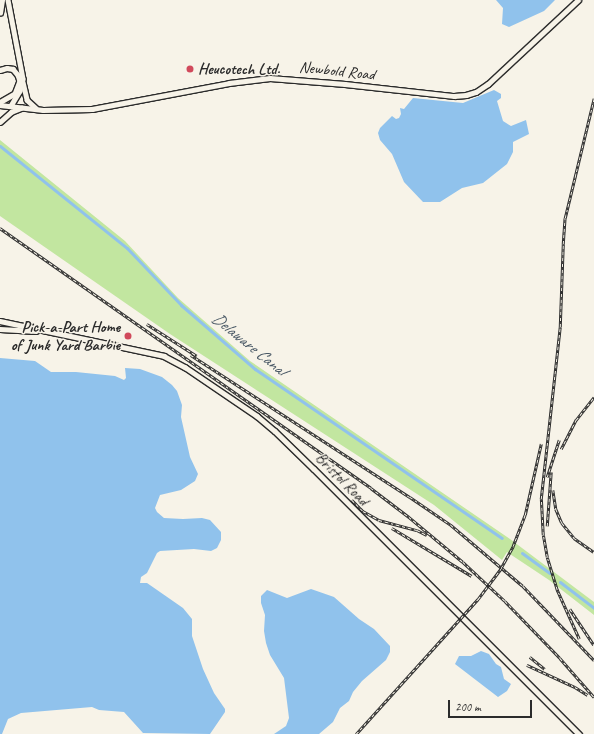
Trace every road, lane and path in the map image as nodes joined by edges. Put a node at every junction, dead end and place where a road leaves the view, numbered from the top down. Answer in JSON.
{"nodes":[{"id":1,"x":2,"y":0,"type":"edge"},
{"id":2,"x":8,"y":0,"type":"edge"},
{"id":3,"x":578,"y":0,"type":"edge"},
{"id":4,"x":0,"y":13,"type":"edge"},
{"id":5,"x":0,"y":70,"type":"edge"},
{"id":6,"x":23,"y":79,"type":"junction"},
{"id":7,"x":0,"y":103,"type":"edge"},
{"id":8,"x":11,"y":106,"type":"junction"},
{"id":9,"x":25,"y":107,"type":"junction"},
{"id":10,"x":40,"y":109,"type":"junction"},
{"id":11,"x":0,"y":122,"type":"edge"},
{"id":12,"x":0,"y":321,"type":"edge"},
{"id":13,"x":0,"y":329,"type":"edge"},
{"id":14,"x":48,"y":331,"type":"junction"},
{"id":15,"x":579,"y":734,"type":"edge"}],
"edges":[{"from":1,"to":4,"type":"main road"},
{"from":2,"to":6,"type":"main road"},
{"from":3,"to":10,"type":"main road","name":"Newbold Road"},
{"from":5,"to":7,"type":"main road"},
{"from":6,"to":8,"type":"main road"},
{"from":6,"to":10,"type":"main road"},
{"from":7,"to":8,"type":"main road","name":"Newbold Road"},
{"from":8,"to":9,"type":"main road","name":"Newbold Road"},
{"from":9,"to":10,"type":"main road","name":"Newbold Road"},
{"from":9,"to":11,"type":"main road"},
{"from":12,"to":14,"type":"main road","name":"Bristol Road"},
{"from":13,"to":14,"type":"main road"},
{"from":14,"to":15,"type":"main road","name":"Bristol Road"}]}
